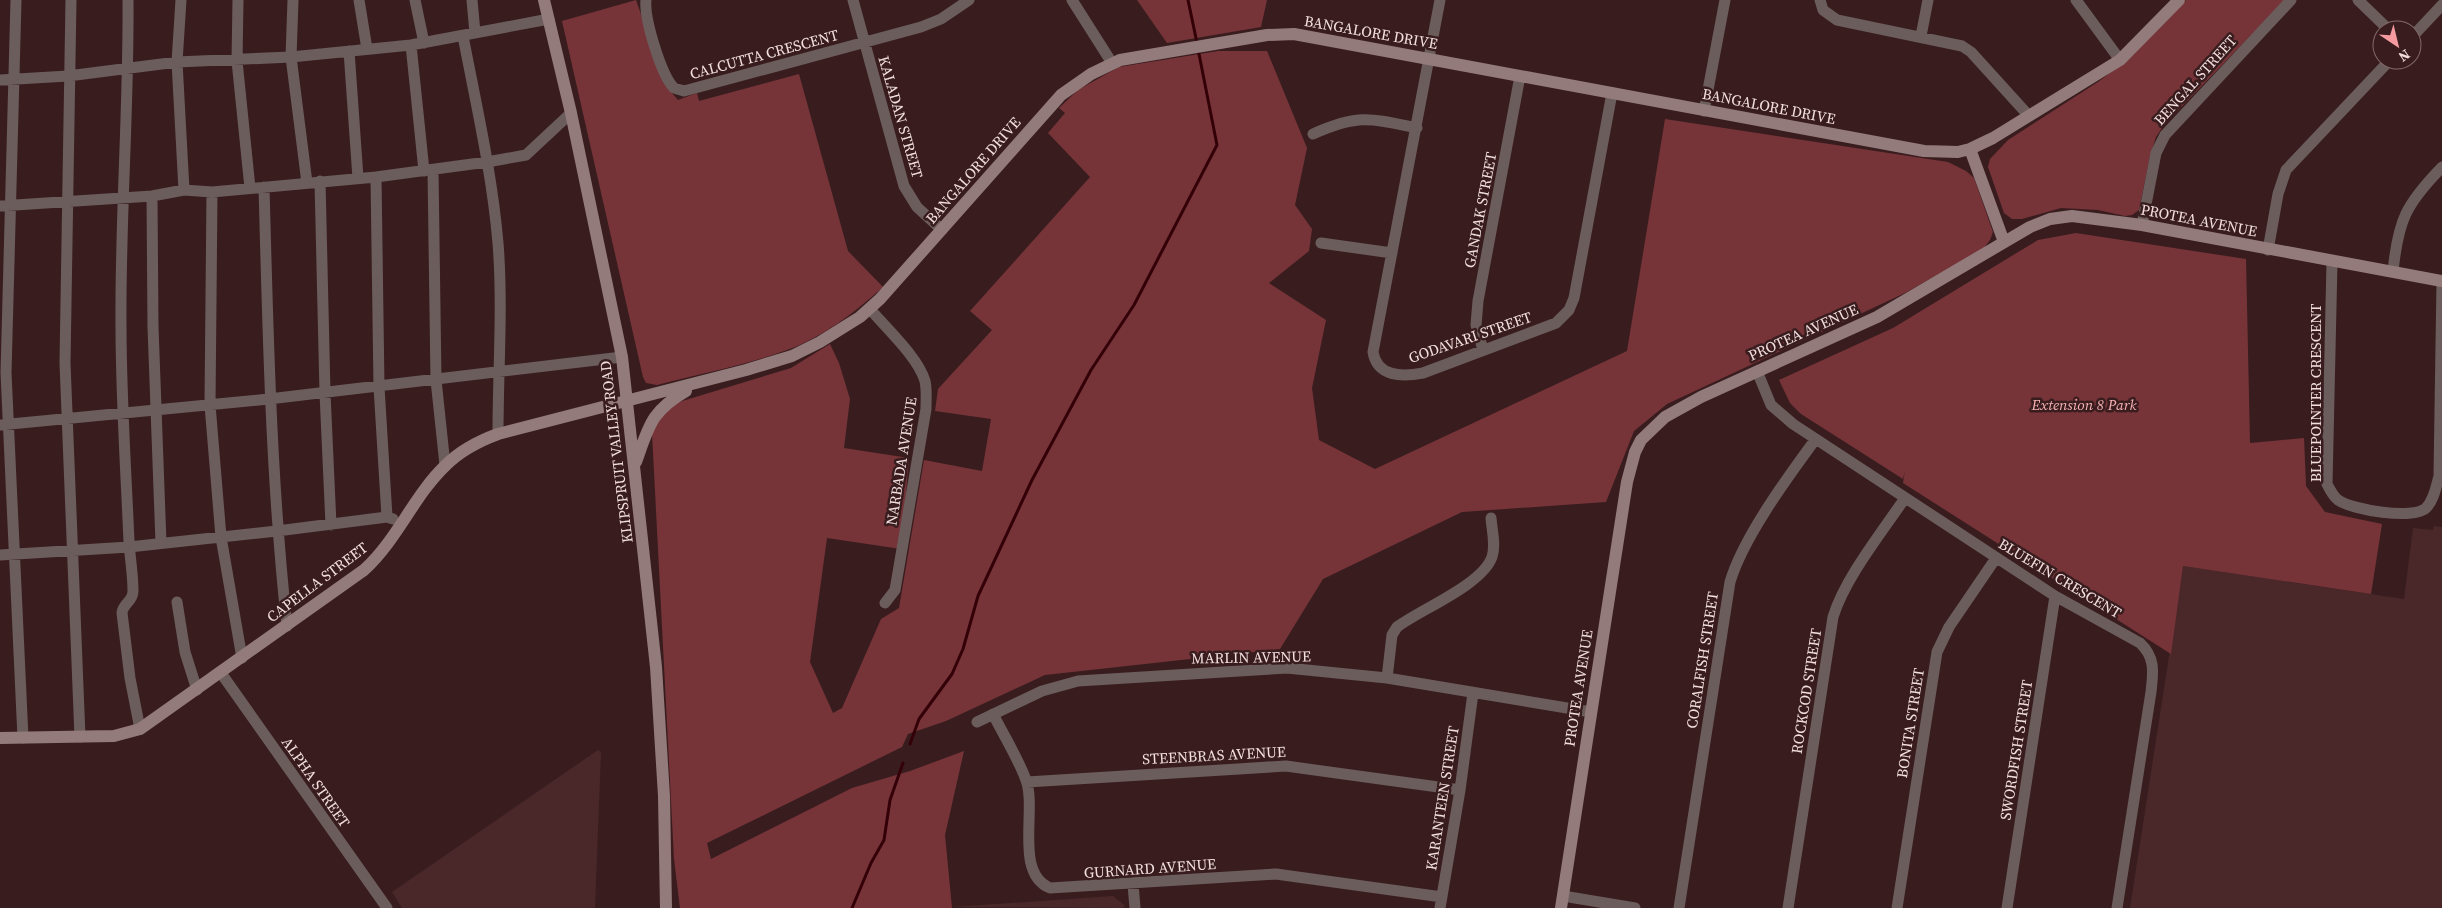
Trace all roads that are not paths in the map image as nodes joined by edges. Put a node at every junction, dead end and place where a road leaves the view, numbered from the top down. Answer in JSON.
{"nodes":[{"id":1,"x":16,"y":0,"type":"edge"},
{"id":2,"x":71,"y":0,"type":"edge"},
{"id":3,"x":128,"y":0,"type":"edge"},
{"id":4,"x":181,"y":0,"type":"edge"},
{"id":5,"x":238,"y":0,"type":"edge"},
{"id":6,"x":293,"y":0,"type":"edge"},
{"id":7,"x":359,"y":0,"type":"edge"},
{"id":8,"x":415,"y":0,"type":"edge"},
{"id":9,"x":472,"y":0,"type":"edge"},
{"id":10,"x":544,"y":0,"type":"edge"},
{"id":11,"x":646,"y":0,"type":"edge"},
{"id":12,"x":853,"y":0,"type":"edge"},
{"id":13,"x":969,"y":0,"type":"edge"},
{"id":14,"x":1072,"y":0,"type":"edge"},
{"id":15,"x":1440,"y":0,"type":"edge"},
{"id":16,"x":1725,"y":0,"type":"edge"},
{"id":17,"x":1820,"y":0,"type":"edge"},
{"id":18,"x":1928,"y":0,"type":"edge"},
{"id":19,"x":2076,"y":0,"type":"edge"},
{"id":20,"x":2179,"y":0,"type":"edge"},
{"id":21,"x":2291,"y":0,"type":"edge"},
{"id":22,"x":2358,"y":0,"type":"edge"},
{"id":23,"x":2442,"y":5,"type":"edge"},
{"id":24,"x":549,"y":19,"type":"junction"},
{"id":25,"x":2379,"y":20,"type":"edge"},
{"id":26,"x":2422,"y":26,"type":"edge"},
{"id":27,"x":469,"y":34,"type":"junction"},
{"id":28,"x":1921,"y":36,"type":"junction"},
{"id":29,"x":865,"y":42,"type":"junction"},
{"id":30,"x":424,"y":43,"type":"junction"},
{"id":31,"x":411,"y":45,"type":"junction"},
{"id":32,"x":367,"y":49,"type":"junction"},
{"id":33,"x":349,"y":51,"type":"junction"},
{"id":34,"x":291,"y":57,"type":"junction"},
{"id":35,"x":1429,"y":59,"type":"junction"},
{"id":36,"x":2120,"y":60,"type":"junction"},
{"id":37,"x":237,"y":61,"type":"junction"},
{"id":38,"x":177,"y":62,"type":"junction"},
{"id":39,"x":1112,"y":63,"type":"junction"},
{"id":40,"x":128,"y":68,"type":"junction"},
{"id":41,"x":2381,"y":70,"type":"edge"},
{"id":42,"x":68,"y":76,"type":"junction"},
{"id":43,"x":1520,"y":76,"type":"junction"},
{"id":44,"x":0,"y":80,"type":"edge"},
{"id":45,"x":13,"y":80,"type":"junction"},
{"id":46,"x":1612,"y":93,"type":"junction"},
{"id":47,"x":1704,"y":111,"type":"junction"},
{"id":48,"x":571,"y":113,"type":"junction"},
{"id":49,"x":2029,"y":116,"type":"junction"},
{"id":50,"x":1416,"y":128,"type":"junction"},
{"id":51,"x":1313,"y":134,"type":"dead end"},
{"id":52,"x":1970,"y":149,"type":"junction"},
{"id":53,"x":487,"y":162,"type":"junction"},
{"id":54,"x":2442,"y":167,"type":"edge"},
{"id":55,"x":429,"y":171,"type":"junction"},
{"id":56,"x":376,"y":177,"type":"junction"},
{"id":57,"x":358,"y":178,"type":"junction"},
{"id":58,"x":320,"y":181,"type":"junction"},
{"id":59,"x":307,"y":183,"type":"junction"},
{"id":60,"x":264,"y":187,"type":"junction"},
{"id":61,"x":250,"y":188,"type":"junction"},
{"id":62,"x":184,"y":190,"type":"junction"},
{"id":63,"x":212,"y":192,"type":"junction"},
{"id":64,"x":152,"y":196,"type":"junction"},
{"id":65,"x":122,"y":199,"type":"junction"},
{"id":66,"x":68,"y":202,"type":"junction"},
{"id":67,"x":6,"y":206,"type":"edge"},
{"id":68,"x":2142,"y":225,"type":"junction"},
{"id":69,"x":942,"y":230,"type":"junction"},
{"id":70,"x":2004,"y":242,"type":"junction"},
{"id":71,"x":1321,"y":243,"type":"dead end"},
{"id":72,"x":2268,"y":250,"type":"junction"},
{"id":73,"x":1392,"y":253,"type":"junction"},
{"id":74,"x":2332,"y":262,"type":"junction"},
{"id":75,"x":2393,"y":272,"type":"junction"},
{"id":76,"x":2442,"y":281,"type":"edge"},
{"id":77,"x":870,"y":309,"type":"junction"},
{"id":78,"x":1483,"y":350,"type":"junction"},
{"id":79,"x":622,"y":357,"type":"junction"},
{"id":80,"x":498,"y":371,"type":"junction"},
{"id":81,"x":1757,"y":371,"type":"junction"},
{"id":82,"x":3,"y":373,"type":"edge"},
{"id":83,"x":436,"y":380,"type":"junction"},
{"id":84,"x":698,"y":383,"type":"junction"},
{"id":85,"x":379,"y":387,"type":"junction"},
{"id":86,"x":325,"y":393,"type":"junction"},
{"id":87,"x":269,"y":399,"type":"junction"},
{"id":88,"x":626,"y":401,"type":"junction"},
{"id":89,"x":210,"y":405,"type":"junction"},
{"id":90,"x":156,"y":411,"type":"junction"},
{"id":91,"x":124,"y":415,"type":"junction"},
{"id":92,"x":67,"y":419,"type":"junction"},
{"id":93,"x":4,"y":425,"type":"edge"},
{"id":94,"x":498,"y":434,"type":"junction"},
{"id":95,"x":1815,"y":440,"type":"junction"},
{"id":96,"x":445,"y":465,"type":"junction"},
{"id":97,"x":635,"y":465,"type":"junction"},
{"id":98,"x":1905,"y":498,"type":"junction"},
{"id":99,"x":387,"y":516,"type":"junction"},
{"id":100,"x":1491,"y":518,"type":"dead end"},
{"id":101,"x":404,"y":524,"type":"junction"},
{"id":102,"x":331,"y":525,"type":"junction"},
{"id":103,"x":277,"y":531,"type":"junction"},
{"id":104,"x":221,"y":537,"type":"junction"},
{"id":105,"x":161,"y":543,"type":"junction"},
{"id":106,"x":129,"y":547,"type":"junction"},
{"id":107,"x":74,"y":551,"type":"junction"},
{"id":108,"x":13,"y":554,"type":"junction"},
{"id":109,"x":0,"y":555,"type":"edge"},
{"id":110,"x":1996,"y":558,"type":"junction"},
{"id":111,"x":2055,"y":596,"type":"junction"},
{"id":112,"x":177,"y":602,"type":"dead end"},
{"id":113,"x":886,"y":602,"type":"dead end"},
{"id":114,"x":287,"y":626,"type":"junction"},
{"id":115,"x":242,"y":658,"type":"junction"},
{"id":116,"x":221,"y":673,"type":"junction"},
{"id":117,"x":1387,"y":678,"type":"junction"},
{"id":118,"x":198,"y":690,"type":"junction"},
{"id":119,"x":1473,"y":693,"type":"junction"},
{"id":120,"x":1591,"y":712,"type":"junction"},
{"id":121,"x":993,"y":714,"type":"junction"},
{"id":122,"x":976,"y":722,"type":"dead end"},
{"id":123,"x":140,"y":729,"type":"junction"},
{"id":124,"x":80,"y":737,"type":"junction"},
{"id":125,"x":0,"y":738,"type":"edge"},
{"id":126,"x":23,"y":738,"type":"junction"},
{"id":127,"x":1027,"y":782,"type":"junction"},
{"id":128,"x":1460,"y":790,"type":"junction"},
{"id":129,"x":1133,"y":884,"type":"junction"},
{"id":130,"x":1441,"y":902,"type":"edge"},
{"id":131,"x":1562,"y":902,"type":"edge"},
{"id":132,"x":387,"y":908,"type":"edge"},
{"id":133,"x":666,"y":908,"type":"edge"},
{"id":134,"x":1135,"y":908,"type":"edge"},
{"id":135,"x":1634,"y":908,"type":"edge"},
{"id":136,"x":1678,"y":908,"type":"edge"},
{"id":137,"x":1788,"y":908,"type":"edge"},
{"id":138,"x":1897,"y":908,"type":"edge"},
{"id":139,"x":2007,"y":908,"type":"edge"},
{"id":140,"x":2118,"y":908,"type":"edge"}],
"edges":[{"from":1,"to":45,"type":"street"},
{"from":2,"to":42,"type":"street"},
{"from":3,"to":40,"type":"street"},
{"from":4,"to":38,"type":"street"},
{"from":5,"to":37,"type":"street"},
{"from":6,"to":34,"type":"street"},
{"from":7,"to":32,"type":"street"},
{"from":8,"to":30,"type":"street"},
{"from":9,"to":27,"type":"street"},
{"from":10,"to":24,"type":"street","name":"KLIPSPRUIT VALLEY ROAD"},
{"from":11,"to":29,"type":"street","name":"CALCUTTA CRESCENT"},
{"from":12,"to":29,"type":"street","name":"KALADAN STREET"},
{"from":13,"to":29,"type":"street"},
{"from":14,"to":39,"type":"street"},
{"from":15,"to":35,"type":"street","name":"GODAVARI STREET"},
{"from":16,"to":47,"type":"street"},
{"from":17,"to":28,"type":"street"},
{"from":18,"to":28,"type":"street"},
{"from":19,"to":36,"type":"street"},
{"from":20,"to":36,"type":"street","name":"BANGALORE DRIVE"},
{"from":21,"to":68,"type":"street","name":"BENGAL STREET"},
{"from":22,"to":25,"type":"street"},
{"from":23,"to":26,"type":"street"},
{"from":24,"to":27,"type":"street"},
{"from":24,"to":48,"type":"street","name":"KLIPSPRUIT VALLEY ROAD"},
{"from":27,"to":30,"type":"street"},
{"from":27,"to":53,"type":"street"},
{"from":28,"to":49,"type":"street"},
{"from":29,"to":69,"type":"street","name":"KALADAN STREET"},
{"from":30,"to":31,"type":"street"},
{"from":31,"to":32,"type":"street"},
{"from":31,"to":55,"type":"street"},
{"from":32,"to":33,"type":"street"},
{"from":33,"to":34,"type":"street"},
{"from":33,"to":57,"type":"street"},
{"from":34,"to":37,"type":"street"},
{"from":34,"to":59,"type":"street"},
{"from":35,"to":39,"type":"street","name":"BANGALORE DRIVE"},
{"from":35,"to":43,"type":"street","name":"BANGALORE DRIVE"},
{"from":35,"to":50,"type":"street","name":"GODAVARI STREET"},
{"from":36,"to":49,"type":"street","name":"BANGALORE DRIVE"},
{"from":37,"to":38,"type":"street"},
{"from":37,"to":61,"type":"street"},
{"from":38,"to":40,"type":"street"},
{"from":38,"to":62,"type":"street"},
{"from":39,"to":69,"type":"street","name":"BANGALORE DRIVE"},
{"from":40,"to":42,"type":"street"},
{"from":40,"to":65,"type":"street"},
{"from":41,"to":72,"type":"street"},
{"from":42,"to":45,"type":"street"},
{"from":42,"to":66,"type":"street"},
{"from":43,"to":46,"type":"street","name":"BANGALORE DRIVE"},
{"from":43,"to":78,"type":"street","name":"GANDAK STREET"},
{"from":44,"to":45,"type":"street"},
{"from":45,"to":67,"type":"street"},
{"from":46,"to":47,"type":"street","name":"BANGALORE DRIVE"},
{"from":46,"to":78,"type":"street","name":"GODAVARI STREET"},
{"from":47,"to":52,"type":"street","name":"BANGALORE DRIVE"},
{"from":48,"to":53,"type":"street"},
{"from":48,"to":79,"type":"street","name":"KLIPSPRUIT VALLEY ROAD"},
{"from":49,"to":52,"type":"street","name":"BANGALORE DRIVE"},
{"from":50,"to":51,"type":"street"},
{"from":50,"to":73,"type":"street","name":"GODAVARI STREET"},
{"from":52,"to":70,"type":"street"},
{"from":53,"to":55,"type":"street"},
{"from":53,"to":80,"type":"street"},
{"from":54,"to":75,"type":"street"},
{"from":55,"to":56,"type":"street"},
{"from":55,"to":83,"type":"street"},
{"from":56,"to":57,"type":"street"},
{"from":56,"to":85,"type":"street"},
{"from":57,"to":58,"type":"street"},
{"from":58,"to":59,"type":"street"},
{"from":58,"to":86,"type":"street"},
{"from":59,"to":60,"type":"street"},
{"from":60,"to":61,"type":"street"},
{"from":60,"to":87,"type":"street"},
{"from":61,"to":63,"type":"street"},
{"from":62,"to":63,"type":"street"},
{"from":62,"to":64,"type":"street"},
{"from":63,"to":89,"type":"street"},
{"from":64,"to":65,"type":"street"},
{"from":64,"to":90,"type":"street"},
{"from":65,"to":66,"type":"street"},
{"from":65,"to":91,"type":"street"},
{"from":66,"to":67,"type":"street"},
{"from":66,"to":92,"type":"street"},
{"from":67,"to":82,"type":"street"},
{"from":68,"to":70,"type":"street","name":"PROTEA AVENUE"},
{"from":68,"to":72,"type":"street","name":"PROTEA AVENUE"},
{"from":69,"to":77,"type":"street","name":"BANGALORE DRIVE"},
{"from":70,"to":81,"type":"street","name":"PROTEA AVENUE"},
{"from":71,"to":73,"type":"street"},
{"from":72,"to":74,"type":"street","name":"PROTEA AVENUE"},
{"from":73,"to":78,"type":"street","name":"GODAVARI STREET"},
{"from":74,"to":75,"type":"street","name":"PROTEA AVENUE"},
{"from":74,"to":76,"type":"street","name":"BLUEPOINTER CRESCENT"},
{"from":75,"to":76,"type":"street","name":"PROTEA AVENUE"},
{"from":77,"to":84,"type":"street","name":"BANGALORE DRIVE"},
{"from":77,"to":113,"type":"street","name":"NARBADA AVENUE"},
{"from":79,"to":80,"type":"street"},
{"from":79,"to":88,"type":"street","name":"KLIPSPRUIT VALLEY ROAD"},
{"from":80,"to":83,"type":"street"},
{"from":80,"to":94,"type":"street"},
{"from":81,"to":95,"type":"street","name":"BLUEFIN CRESCENT"},
{"from":81,"to":120,"type":"street","name":"PROTEA AVENUE"},
{"from":82,"to":93,"type":"street"},
{"from":83,"to":85,"type":"street"},
{"from":83,"to":96,"type":"street"},
{"from":84,"to":88,"type":"street","name":"BANGALORE DRIVE"},
{"from":84,"to":97,"type":"street"},
{"from":85,"to":86,"type":"street"},
{"from":85,"to":99,"type":"street"},
{"from":86,"to":87,"type":"street"},
{"from":86,"to":102,"type":"street"},
{"from":87,"to":89,"type":"street"},
{"from":87,"to":103,"type":"street"},
{"from":88,"to":94,"type":"street","name":"CAPELLA STREET"},
{"from":88,"to":97,"type":"street","name":"KLIPSPRUIT VALLEY ROAD"},
{"from":89,"to":90,"type":"street"},
{"from":89,"to":104,"type":"street"},
{"from":90,"to":91,"type":"street"},
{"from":90,"to":105,"type":"street"},
{"from":91,"to":92,"type":"street"},
{"from":91,"to":106,"type":"street"},
{"from":92,"to":93,"type":"street"},
{"from":92,"to":107,"type":"street"},
{"from":93,"to":108,"type":"street"},
{"from":94,"to":96,"type":"street","name":"CAPELLA STREET"},
{"from":95,"to":98,"type":"street","name":"BLUEFIN CRESCENT"},
{"from":95,"to":136,"type":"street","name":"CORALFISH STREET"},
{"from":96,"to":101,"type":"street","name":"CAPELLA STREET"},
{"from":97,"to":133,"type":"street","name":"KLIPSPRUIT VALLEY ROAD"},
{"from":98,"to":110,"type":"street","name":"BLUEFIN CRESCENT"},
{"from":98,"to":137,"type":"street","name":"ROCKCOD STREET"},
{"from":99,"to":101,"type":"street"},
{"from":99,"to":102,"type":"street"},
{"from":100,"to":117,"type":"street"},
{"from":101,"to":114,"type":"street","name":"CAPELLA STREET"},
{"from":102,"to":103,"type":"street"},
{"from":103,"to":104,"type":"street"},
{"from":103,"to":114,"type":"street"},
{"from":104,"to":105,"type":"street"},
{"from":104,"to":115,"type":"street"},
{"from":105,"to":106,"type":"street"},
{"from":106,"to":107,"type":"street"},
{"from":106,"to":123,"type":"street"},
{"from":107,"to":108,"type":"street"},
{"from":107,"to":124,"type":"street"},
{"from":108,"to":109,"type":"street"},
{"from":108,"to":126,"type":"street"},
{"from":110,"to":111,"type":"street","name":"BLUEFIN CRESCENT"},
{"from":110,"to":138,"type":"street","name":"BONITA STREET"},
{"from":111,"to":139,"type":"street","name":"SWORDFISH STREET"},
{"from":111,"to":140,"type":"street","name":"BLUEFIN CRESCENT"},
{"from":112,"to":118,"type":"street"},
{"from":114,"to":115,"type":"street","name":"CAPELLA STREET"},
{"from":115,"to":116,"type":"street","name":"CAPELLA STREET"},
{"from":116,"to":118,"type":"street","name":"CAPELLA STREET"},
{"from":116,"to":132,"type":"street","name":"ALPHA STREET"},
{"from":117,"to":119,"type":"street","name":"MARLIN AVENUE"},
{"from":117,"to":121,"type":"street","name":"MARLIN AVENUE"},
{"from":118,"to":123,"type":"street","name":"CAPELLA STREET"},
{"from":119,"to":120,"type":"street","name":"MARLIN AVENUE"},
{"from":119,"to":128,"type":"street","name":"KARANTEEN STREET"},
{"from":120,"to":131,"type":"street","name":"PROTEA AVENUE"},
{"from":121,"to":122,"type":"street","name":"MARLIN AVENUE"},
{"from":121,"to":127,"type":"street","name":"GURNARD AVENUE"},
{"from":123,"to":124,"type":"street","name":"CAPELLA STREET"},
{"from":124,"to":126,"type":"street","name":"CAPELLA STREET"},
{"from":125,"to":126,"type":"street","name":"CAPELLA STREET"},
{"from":127,"to":128,"type":"street","name":"STEENBRAS AVENUE"},
{"from":127,"to":129,"type":"street","name":"GURNARD AVENUE"},
{"from":128,"to":130,"type":"street","name":"KARANTEEN STREET"},
{"from":129,"to":130,"type":"street","name":"GURNARD AVENUE"},
{"from":129,"to":134,"type":"street"},
{"from":131,"to":135,"type":"street"}]}
